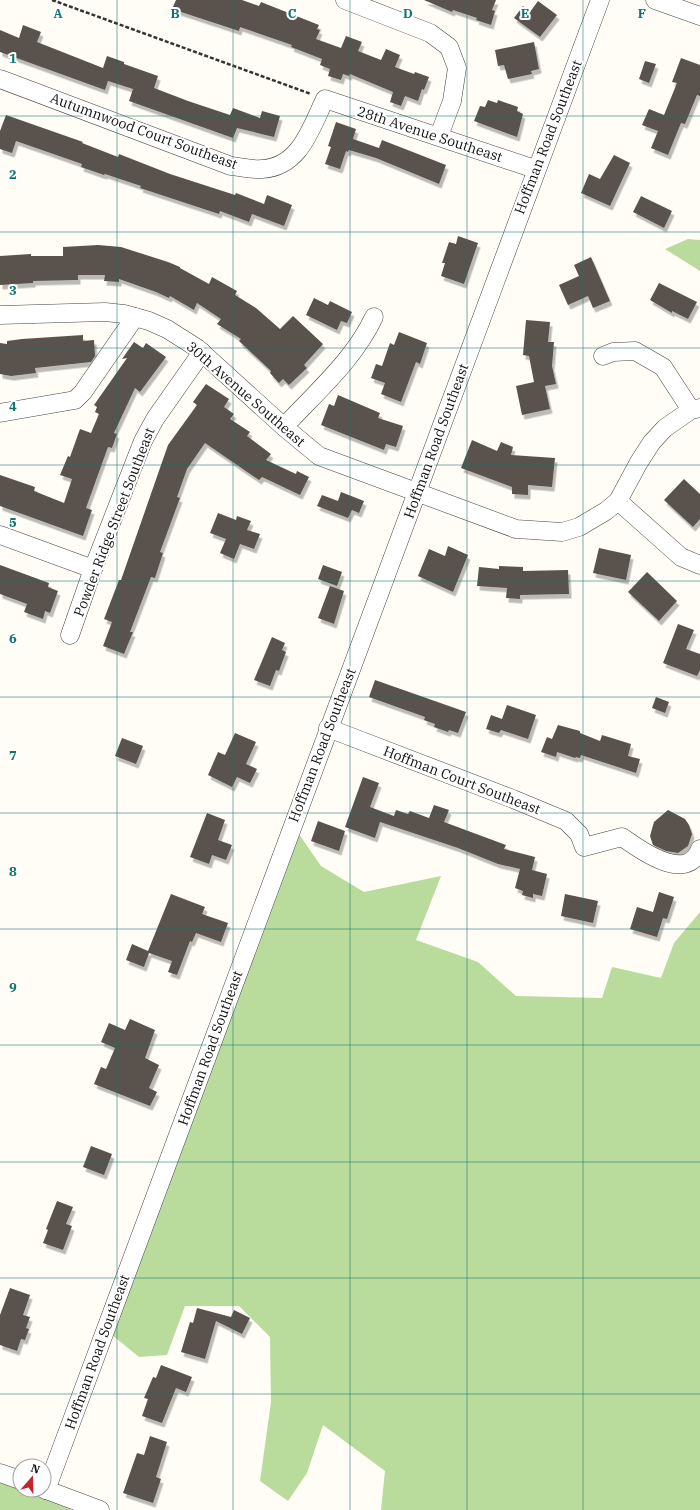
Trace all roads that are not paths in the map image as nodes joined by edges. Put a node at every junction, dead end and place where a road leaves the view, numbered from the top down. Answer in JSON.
{"nodes":[{"id":1,"x":345,"y":0,"type":"edge"},
{"id":2,"x":600,"y":0,"type":"edge"},
{"id":3,"x":655,"y":0,"type":"edge"},
{"id":4,"x":700,"y":16,"type":"edge"},
{"id":5,"x":0,"y":79,"type":"edge"},
{"id":6,"x":325,"y":99,"type":"joint"},
{"id":7,"x":439,"y":136,"type":"junction"},
{"id":8,"x":535,"y":169,"type":"junction"},
{"id":9,"x":0,"y":315,"type":"edge"},
{"id":10,"x":135,"y":317,"type":"junction"},
{"id":11,"x":374,"y":317,"type":"dead end"},
{"id":12,"x":202,"y":352,"type":"junction"},
{"id":13,"x":603,"y":356,"type":"dead end"},
{"id":14,"x":696,"y":409,"type":"edge"},
{"id":15,"x":0,"y":413,"type":"edge"},
{"id":16,"x":284,"y":427,"type":"junction"},
{"id":17,"x":417,"y":493,"type":"junction"},
{"id":18,"x":618,"y":501,"type":"junction"},
{"id":19,"x":0,"y":535,"type":"edge"},
{"id":20,"x":700,"y":565,"type":"edge"},
{"id":21,"x":93,"y":569,"type":"junction"},
{"id":22,"x":70,"y":635,"type":"dead end"},
{"id":23,"x":328,"y":728,"type":"junction"},
{"id":24,"x":700,"y":849,"type":"edge"},
{"id":25,"x":52,"y":1470,"type":"edge"},
{"id":26,"x":0,"y":1473,"type":"edge"},
{"id":27,"x":12,"y":1477,"type":"edge"},
{"id":28,"x":52,"y":1492,"type":"edge"},
{"id":29,"x":100,"y":1510,"type":"edge"}],
"edges":[{"from":1,"to":7,"type":"street"},
{"from":2,"to":8,"type":"street","name":"Hoffman Road Southeast"},
{"from":3,"to":4,"type":"street"},
{"from":5,"to":6,"type":"street","name":"Autumnwood Court Southeast"},
{"from":6,"to":7,"type":"street","name":"28th Avenue Southeast"},
{"from":7,"to":8,"type":"street","name":"28th Avenue Southeast"},
{"from":8,"to":17,"type":"street","name":"Hoffman Road Southeast"},
{"from":9,"to":10,"type":"street","name":"30th Avenue Southeast"},
{"from":10,"to":12,"type":"street","name":"30th Avenue Southeast"},
{"from":10,"to":15,"type":"street"},
{"from":11,"to":16,"type":"street"},
{"from":12,"to":16,"type":"street","name":"30th Avenue Southeast"},
{"from":12,"to":21,"type":"street","name":"Powder Ridge Street Southeast"},
{"from":13,"to":14,"type":"street"},
{"from":14,"to":18,"type":"street"},
{"from":16,"to":17,"type":"street","name":"30th Avenue Southeast"},
{"from":17,"to":18,"type":"street","name":"30th Avenue Southeast"},
{"from":17,"to":23,"type":"street","name":"Hoffman Road Southeast"},
{"from":18,"to":20,"type":"street"},
{"from":19,"to":21,"type":"street"},
{"from":21,"to":22,"type":"street","name":"Powder Ridge Street Southeast"},
{"from":23,"to":24,"type":"street","name":"Hoffman Court Southeast"},
{"from":23,"to":25,"type":"street","name":"Hoffman Road Southeast"},
{"from":26,"to":27,"type":"street"},
{"from":28,"to":29,"type":"street"}]}
